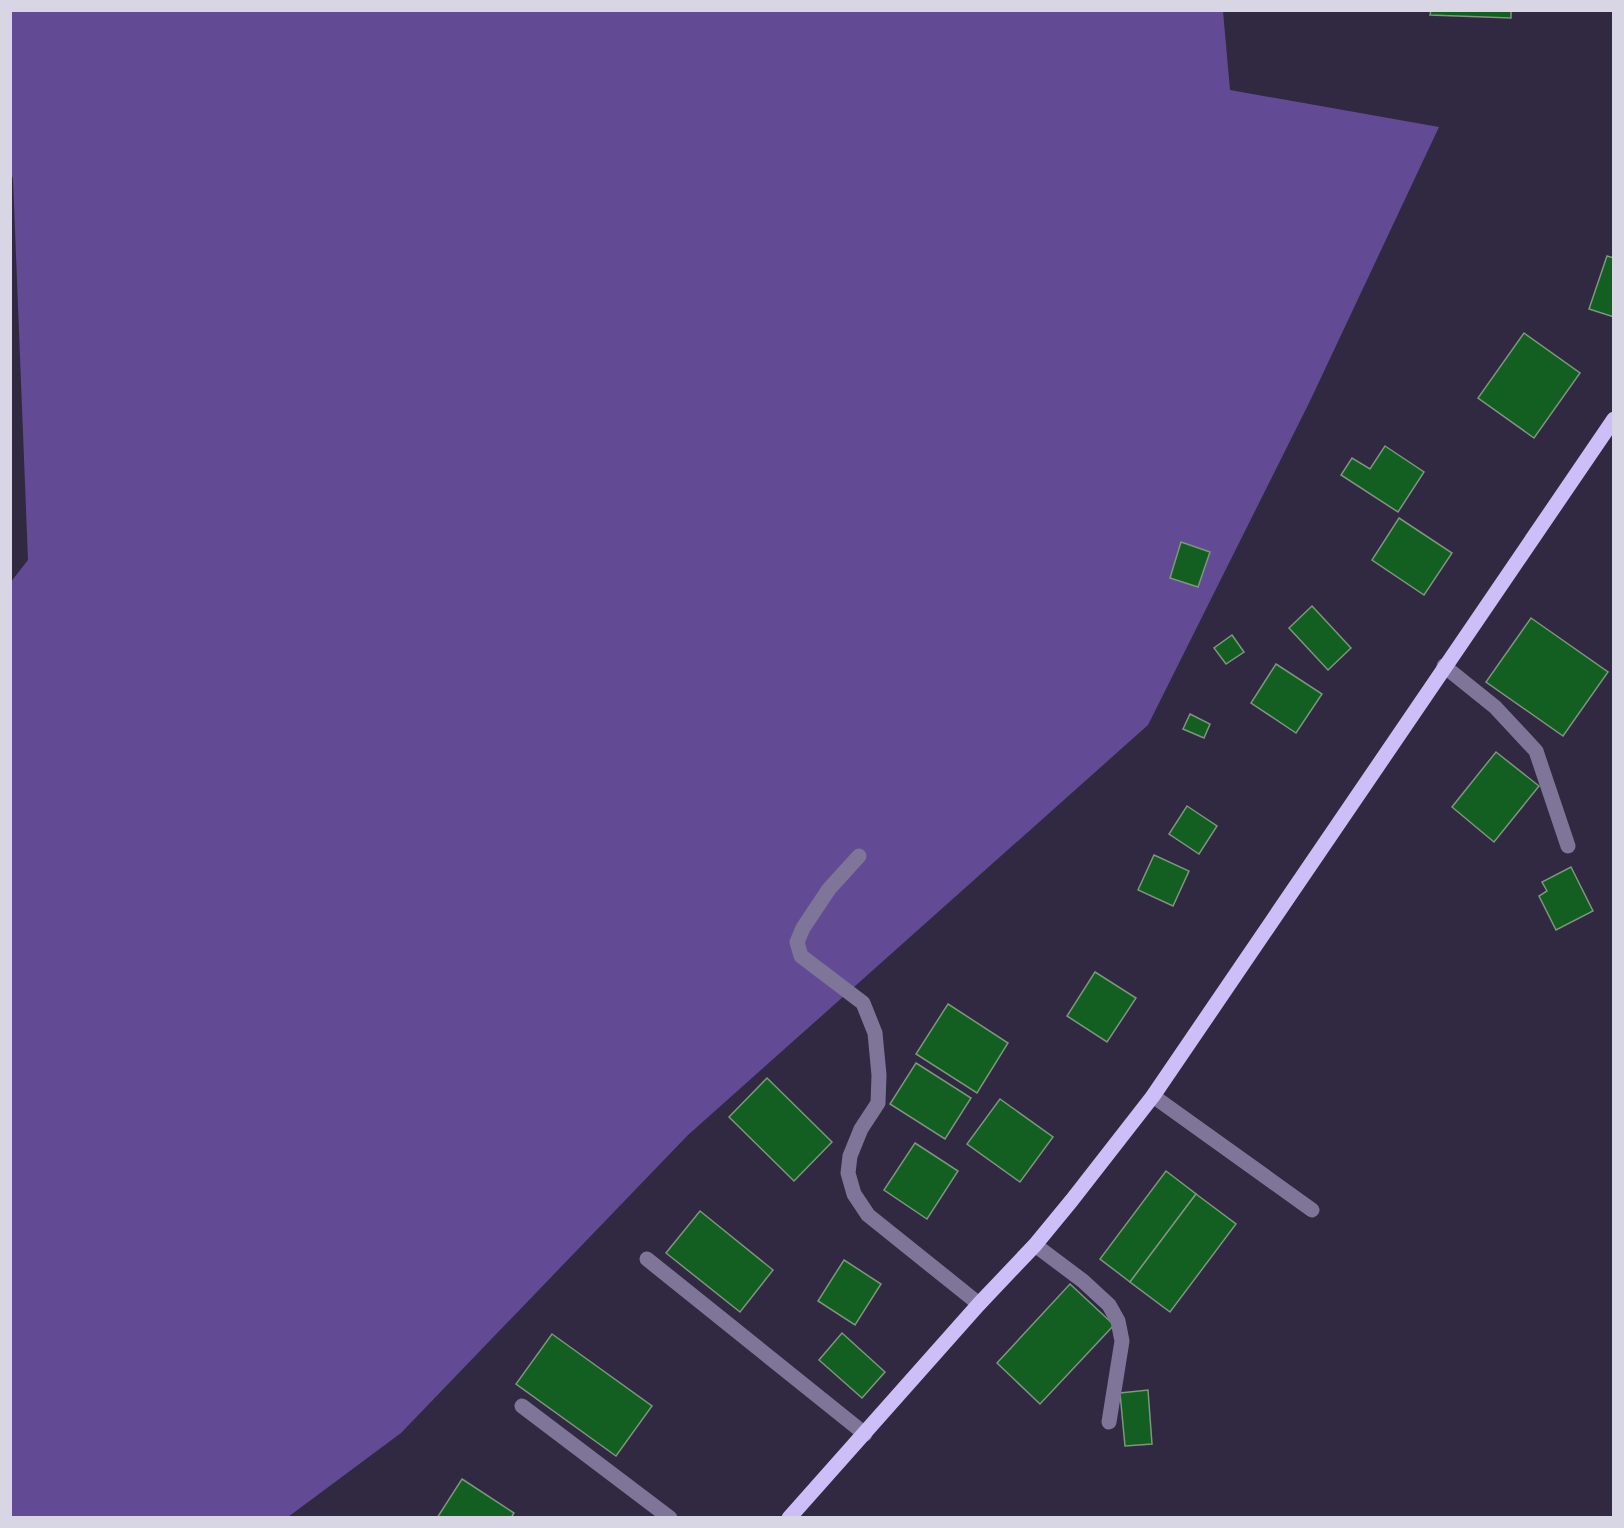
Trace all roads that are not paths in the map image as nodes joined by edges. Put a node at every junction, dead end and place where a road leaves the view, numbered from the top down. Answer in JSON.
{"nodes":[{"id":1,"x":1614,"y":418,"type":"edge"},
{"id":2,"x":1444,"y":666,"type":"junction"},
{"id":3,"x":1568,"y":846,"type":"dead end"},
{"id":4,"x":859,"y":856,"type":"dead end"},
{"id":5,"x":1153,"y":1096,"type":"junction"},
{"id":6,"x":1312,"y":1210,"type":"dead end"},
{"id":7,"x":1035,"y":1245,"type":"junction"},
{"id":8,"x":647,"y":1259,"type":"dead end"},
{"id":9,"x":979,"y":1304,"type":"junction"},
{"id":10,"x":522,"y":1406,"type":"dead end"},
{"id":11,"x":1109,"y":1422,"type":"dead end"},
{"id":12,"x":865,"y":1434,"type":"junction"},
{"id":13,"x":670,"y":1518,"type":"edge"},
{"id":14,"x":789,"y":1518,"type":"edge"}],
"edges":[{"from":1,"to":2,"type":"main road"},
{"from":2,"to":3,"type":"street"},
{"from":2,"to":5,"type":"main road"},
{"from":4,"to":9,"type":"street"},
{"from":5,"to":6,"type":"street"},
{"from":5,"to":7,"type":"main road"},
{"from":7,"to":9,"type":"main road"},
{"from":7,"to":11,"type":"street"},
{"from":8,"to":12,"type":"street"},
{"from":9,"to":12,"type":"main road"},
{"from":10,"to":13,"type":"street"},
{"from":12,"to":14,"type":"main road"}]}
